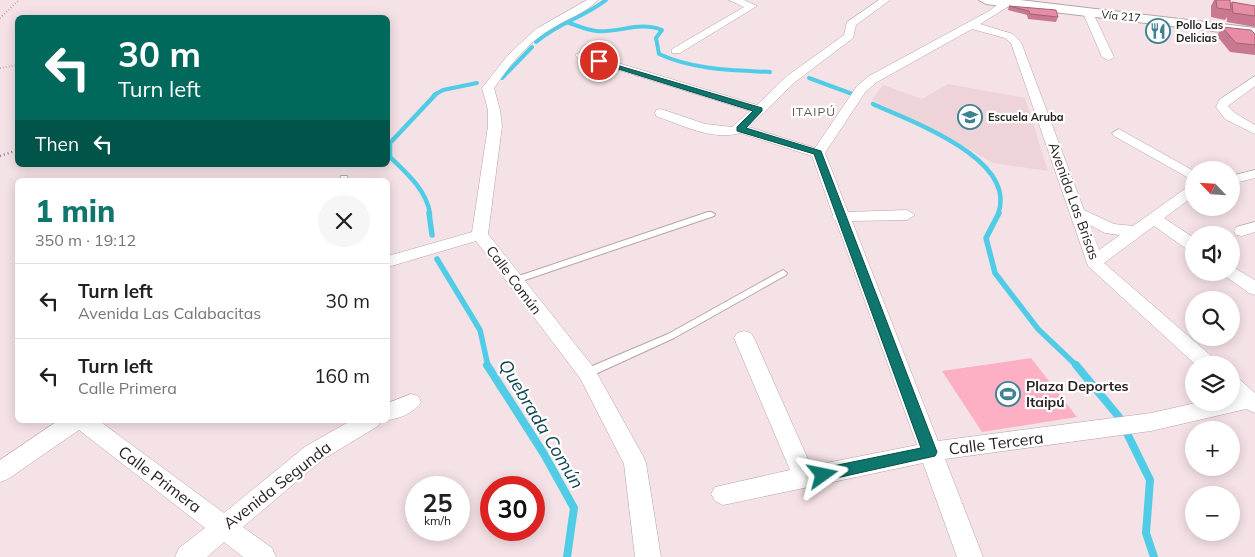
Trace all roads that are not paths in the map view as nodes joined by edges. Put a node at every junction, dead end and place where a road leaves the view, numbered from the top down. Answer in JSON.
{"nodes":[{"id":1,"x":593,"y":0,"type":"edge"},
{"id":2,"x":734,"y":0,"type":"edge"},
{"id":3,"x":885,"y":0,"type":"edge"},
{"id":4,"x":986,"y":0,"type":"edge"},
{"id":5,"x":1005,"y":4,"type":"junction"},
{"id":6,"x":1088,"y":13,"type":"junction"},
{"id":7,"x":971,"y":25,"type":"junction"},
{"id":8,"x":1255,"y":32,"type":"edge"},
{"id":9,"x":676,"y":51,"type":"dead end"},
{"id":10,"x":581,"y":55,"type":"dead end"},
{"id":11,"x":1108,"y":57,"type":"dead end"},
{"id":12,"x":1255,"y":80,"type":"edge"},
{"id":13,"x":759,"y":110,"type":"junction"},
{"id":14,"x":661,"y":113,"type":"dead end"},
{"id":15,"x":740,"y":129,"type":"junction"},
{"id":16,"x":1255,"y":130,"type":"edge"},
{"id":17,"x":1119,"y":133,"type":"dead end"},
{"id":18,"x":818,"y":153,"type":"junction"},
{"id":19,"x":1185,"y":172,"type":"edge"},
{"id":20,"x":1255,"y":174,"type":"edge"},
{"id":21,"x":1240,"y":178,"type":"edge"},
{"id":22,"x":1185,"y":196,"type":"edge"},
{"id":23,"x":1079,"y":213,"type":"junction"},
{"id":24,"x":711,"y":214,"type":"dead end"},
{"id":25,"x":907,"y":215,"type":"dead end"},
{"id":26,"x":840,"y":217,"type":"junction"},
{"id":27,"x":1155,"y":219,"type":"junction"},
{"id":28,"x":1139,"y":231,"type":"junction"},
{"id":29,"x":480,"y":234,"type":"junction"},
{"id":30,"x":1185,"y":240,"type":"edge"},
{"id":31,"x":390,"y":261,"type":"edge"},
{"id":32,"x":1095,"y":261,"type":"junction"},
{"id":33,"x":783,"y":273,"type":"dead end"},
{"id":34,"x":1240,"y":278,"type":"edge"},
{"id":35,"x":513,"y":280,"type":"junction"},
{"id":36,"x":1255,"y":289,"type":"edge"},
{"id":37,"x":744,"y":338,"type":"dead end"},
{"id":38,"x":1199,"y":356,"type":"edge"},
{"id":39,"x":587,"y":374,"type":"junction"},
{"id":40,"x":1240,"y":392,"type":"edge"},
{"id":41,"x":411,"y":402,"type":"dead end"},
{"id":42,"x":1252,"y":402,"type":"edge"},
{"id":43,"x":390,"y":411,"type":"edge"},
{"id":44,"x":72,"y":423,"type":"edge"},
{"id":45,"x":86,"y":423,"type":"edge"},
{"id":46,"x":365,"y":423,"type":"edge"},
{"id":47,"x":930,"y":452,"type":"junction"},
{"id":48,"x":0,"y":472,"type":"edge"},
{"id":49,"x":806,"y":478,"type":"junction"},
{"id":50,"x":723,"y":494,"type":"dead end"},
{"id":51,"x":223,"y":526,"type":"junction"},
{"id":52,"x":188,"y":557,"type":"edge"},
{"id":53,"x":263,"y":557,"type":"edge"},
{"id":54,"x":648,"y":557,"type":"edge"},
{"id":55,"x":970,"y":557,"type":"edge"}],
"edges":[{"from":1,"to":29,"type":"street","name":"Calle Común"},
{"from":2,"to":9,"type":"street"},
{"from":3,"to":13,"type":"street"},
{"from":4,"to":5,"type":"main road","name":"Vía 217"},
{"from":5,"to":6,"type":"main road","name":"Vía 217"},
{"from":5,"to":7,"type":"street"},
{"from":6,"to":8,"type":"main road","name":"Vía 217"},
{"from":6,"to":11,"type":"street"},
{"from":7,"to":18,"type":"street"},
{"from":7,"to":23,"type":"street","name":"Avenida Las Brisas"},
{"from":10,"to":13,"type":"street"},
{"from":12,"to":16,"type":"street"},
{"from":13,"to":15,"type":"street"},
{"from":14,"to":15,"type":"street"},
{"from":15,"to":18,"type":"street"},
{"from":17,"to":19,"type":"street"},
{"from":18,"to":26,"type":"street"},
{"from":20,"to":21,"type":"street"},
{"from":22,"to":27,"type":"street"},
{"from":23,"to":28,"type":"street"},
{"from":23,"to":32,"type":"street","name":"Avenida Las Brisas"},
{"from":24,"to":35,"type":"lane"},
{"from":25,"to":26,"type":"street"},
{"from":26,"to":47,"type":"street"},
{"from":27,"to":28,"type":"street"},
{"from":27,"to":30,"type":"street"},
{"from":28,"to":32,"type":"street"},
{"from":29,"to":31,"type":"street"},
{"from":29,"to":35,"type":"street","name":"Calle Común"},
{"from":32,"to":38,"type":"street","name":"Avenida Las Brisas"},
{"from":33,"to":39,"type":"lane"},
{"from":34,"to":36,"type":"street"},
{"from":35,"to":39,"type":"street","name":"Calle Común"},
{"from":37,"to":49,"type":"street"},
{"from":39,"to":54,"type":"street","name":"Calle Común"},
{"from":40,"to":42,"type":"street"},
{"from":41,"to":43,"type":"street"},
{"from":42,"to":47,"type":"street","name":"Calle Tercera"},
{"from":44,"to":48,"type":"street"},
{"from":45,"to":51,"type":"street","name":"Calle Primera"},
{"from":46,"to":51,"type":"street","name":"Avenida Segunda"},
{"from":47,"to":49,"type":"street","name":"Calle Tercera"},
{"from":47,"to":55,"type":"street"},
{"from":49,"to":50,"type":"street","name":"Calle Tercera"},
{"from":51,"to":52,"type":"street","name":"Avenida Segunda"},
{"from":51,"to":53,"type":"street","name":"Calle Primera"}]}
